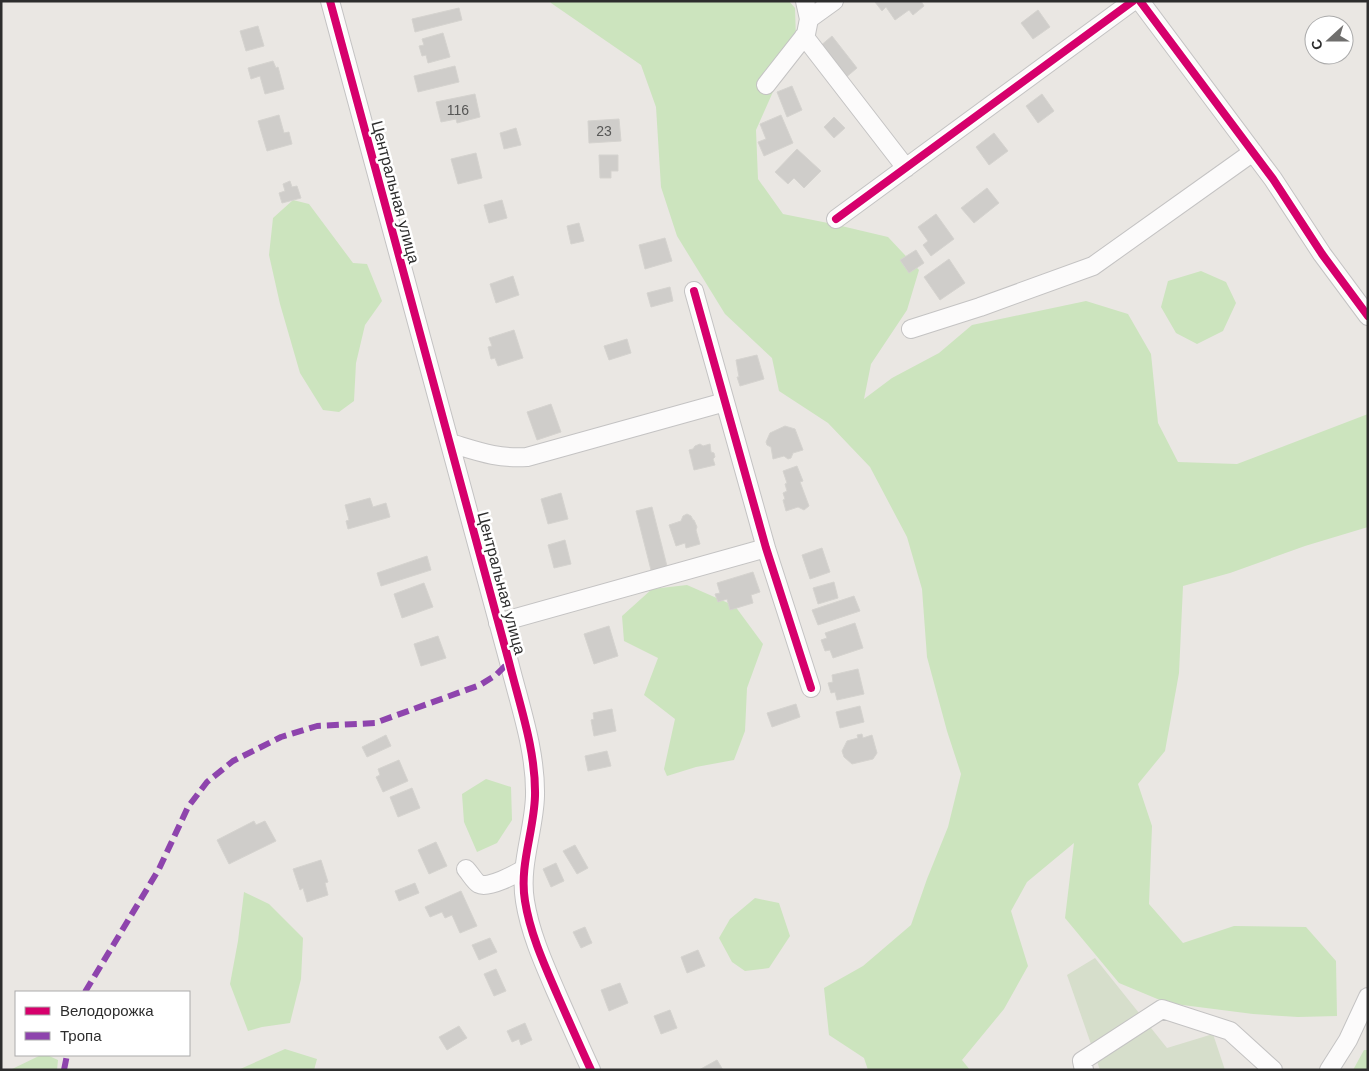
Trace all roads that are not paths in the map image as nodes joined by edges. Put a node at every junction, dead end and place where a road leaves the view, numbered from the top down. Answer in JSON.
{"nodes":[{"id":1,"x":330,"y":1,"type":"edge"},
{"id":2,"x":805,"y":1,"type":"edge"},
{"id":3,"x":834,"y":1,"type":"edge"},
{"id":4,"x":1133,"y":1,"type":"edge"},
{"id":5,"x":1140,"y":1,"type":"edge"},
{"id":6,"x":809,"y":19,"type":"junction"},
{"id":7,"x":804,"y":36,"type":"junction"},
{"id":8,"x":766,"y":85,"type":"dead end"},
{"id":9,"x":1253,"y":152,"type":"junction"},
{"id":10,"x":906,"y":168,"type":"junction"},
{"id":11,"x":836,"y":219,"type":"dead end"},
{"id":12,"x":694,"y":291,"type":"dead end"},
{"id":13,"x":1368,"y":316,"type":"edge"},
{"id":14,"x":911,"y":329,"type":"dead end"},
{"id":15,"x":725,"y":402,"type":"junction"},
{"id":16,"x":450,"y":443,"type":"junction"},
{"id":17,"x":766,"y":548,"type":"junction"},
{"id":18,"x":498,"y":623,"type":"junction"},
{"id":19,"x":811,"y":688,"type":"dead end"},
{"id":20,"x":466,"y":869,"type":"dead end"},
{"id":21,"x":524,"y":869,"type":"junction"},
{"id":22,"x":1368,"y":997,"type":"edge"},
{"id":23,"x":591,"y":1070,"type":"edge"},
{"id":24,"x":1084,"y":1070,"type":"edge"},
{"id":25,"x":1273,"y":1070,"type":"edge"},
{"id":26,"x":1329,"y":1070,"type":"edge"}],
"edges":[{"from":1,"to":16,"type":"street","name":"Центральная улица"},
{"from":2,"to":6,"type":"street"},
{"from":3,"to":6,"type":"street"},
{"from":4,"to":10,"type":"street"},
{"from":5,"to":9,"type":"street"},
{"from":6,"to":7,"type":"street"},
{"from":7,"to":8,"type":"street"},
{"from":7,"to":10,"type":"street"},
{"from":9,"to":13,"type":"street"},
{"from":9,"to":14,"type":"street"},
{"from":10,"to":11,"type":"street"},
{"from":12,"to":15,"type":"street"},
{"from":15,"to":16,"type":"street"},
{"from":15,"to":17,"type":"street"},
{"from":16,"to":18,"type":"street","name":"Центральная улица"},
{"from":17,"to":18,"type":"street"},
{"from":17,"to":19,"type":"street"},
{"from":18,"to":21,"type":"street","name":"Центральная улица"},
{"from":20,"to":21,"type":"street"},
{"from":21,"to":23,"type":"street","name":"Центральная улица"},
{"from":22,"to":26,"type":"street"},
{"from":24,"to":25,"type":"street"}]}
